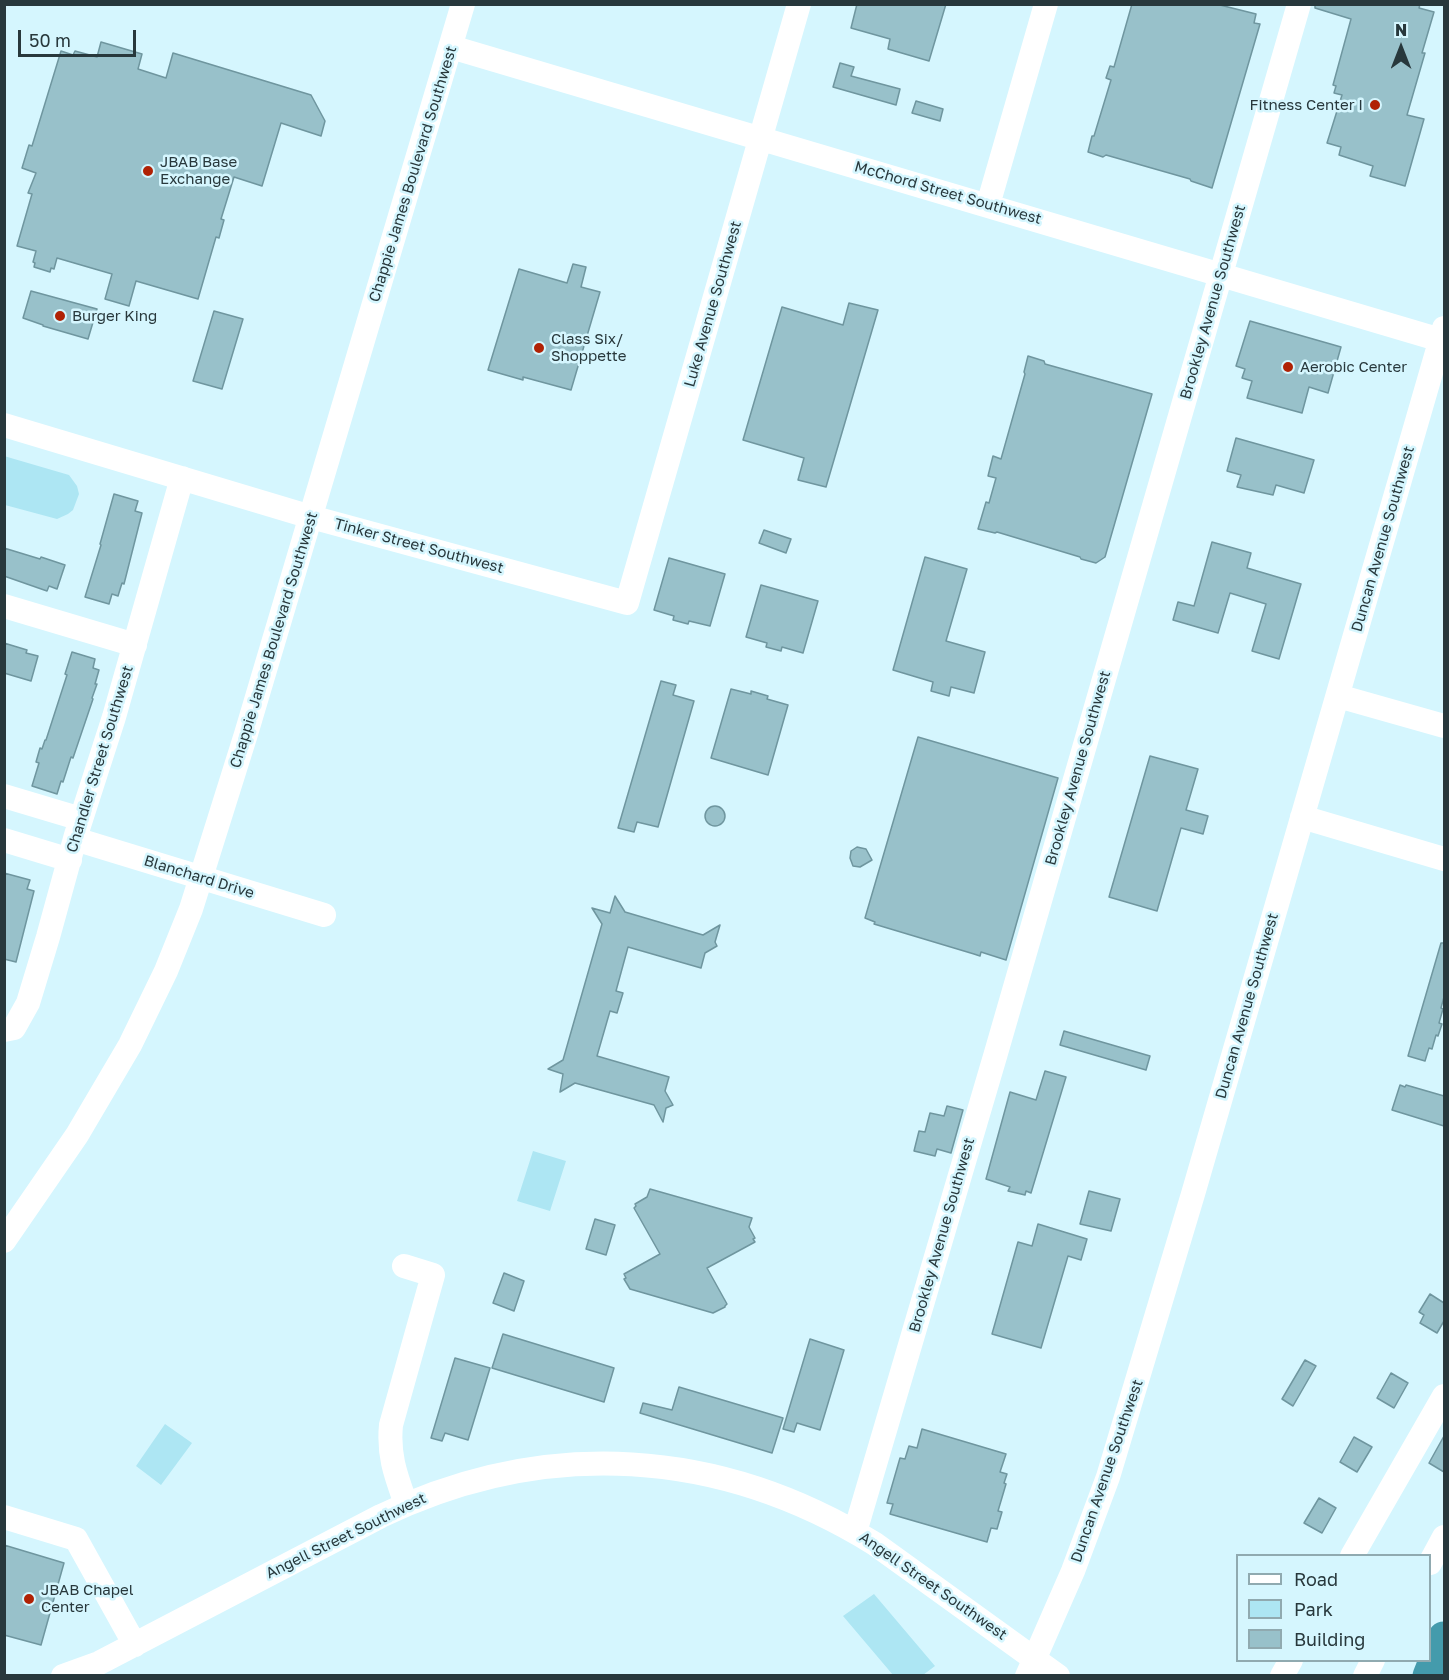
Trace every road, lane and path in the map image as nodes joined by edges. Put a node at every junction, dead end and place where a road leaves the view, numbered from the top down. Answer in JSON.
{"nodes":[{"id":1,"x":464,"y":4,"type":"edge"},
{"id":2,"x":799,"y":4,"type":"edge"},
{"id":3,"x":1046,"y":4,"type":"edge"},
{"id":4,"x":1299,"y":4,"type":"edge"},
{"id":5,"x":451,"y":47,"type":"junction"},
{"id":6,"x":761,"y":138,"type":"junction"},
{"id":7,"x":988,"y":205,"type":"junction"},
{"id":8,"x":1221,"y":274,"type":"junction"},
{"id":9,"x":1443,"y":336,"type":"edge"},
{"id":10,"x":4,"y":425,"type":"edge"},
{"id":11,"x":182,"y":478,"type":"junction"},
{"id":12,"x":311,"y":517,"type":"junction"},
{"id":13,"x":627,"y":603,"type":"joint"},
{"id":14,"x":4,"y":606,"type":"edge"},
{"id":15,"x":135,"y":645,"type":"junction"},
{"id":16,"x":1338,"y":696,"type":"junction"},
{"id":17,"x":1444,"y":726,"type":"edge"},
{"id":18,"x":4,"y":796,"type":"edge"},
{"id":19,"x":1302,"y":817,"type":"junction"},
{"id":20,"x":75,"y":839,"type":"junction"},
{"id":21,"x":4,"y":840,"type":"edge"},
{"id":22,"x":1444,"y":859,"type":"edge"},
{"id":23,"x":202,"y":878,"type":"junction"},
{"id":24,"x":324,"y":915,"type":"dead end"},
{"id":25,"x":4,"y":1030,"type":"edge"},
{"id":26,"x":4,"y":1241,"type":"edge"},
{"id":27,"x":404,"y":1266,"type":"dead end"},
{"id":28,"x":1444,"y":1396,"type":"edge"},
{"id":29,"x":406,"y":1504,"type":"junction"},
{"id":30,"x":4,"y":1517,"type":"edge"},
{"id":31,"x":855,"y":1532,"type":"junction"},
{"id":32,"x":1444,"y":1537,"type":"edge"},
{"id":33,"x":1353,"y":1554,"type":"edge"},
{"id":34,"x":1431,"y":1561,"type":"edge"},
{"id":35,"x":1444,"y":1638,"type":"edge"},
{"id":36,"x":135,"y":1645,"type":"junction"},
{"id":37,"x":1444,"y":1651,"type":"edge"},
{"id":38,"x":1290,"y":1662,"type":"edge"},
{"id":39,"x":1372,"y":1662,"type":"edge"},
{"id":40,"x":1031,"y":1666,"type":"edge"},
{"id":41,"x":63,"y":1676,"type":"edge"},
{"id":42,"x":1058,"y":1676,"type":"edge"},
{"id":43,"x":1282,"y":1676,"type":"edge"},
{"id":44,"x":1365,"y":1676,"type":"edge"},
{"id":45,"x":1429,"y":1676,"type":"edge"}],
"edges":[{"from":1,"to":5,"type":"street","name":"Chappie James Boulevard Southwest"},
{"from":2,"to":6,"type":"street","name":"Luke Avenue Southwest"},
{"from":3,"to":7,"type":"street"},
{"from":4,"to":8,"type":"street","name":"Brookley Avenue Southwest"},
{"from":5,"to":6,"type":"street","name":"McChord Street Southwest"},
{"from":5,"to":12,"type":"street","name":"Chappie James Boulevard Southwest"},
{"from":6,"to":7,"type":"street","name":"McChord Street Southwest"},
{"from":6,"to":13,"type":"street","name":"Luke Avenue Southwest"},
{"from":7,"to":8,"type":"street","name":"McChord Street Southwest"},
{"from":8,"to":9,"type":"street","name":"McChord Street Southwest"},
{"from":8,"to":31,"type":"street","name":"Brookley Avenue Southwest"},
{"from":9,"to":16,"type":"street","name":"Duncan Avenue Southwest"},
{"from":10,"to":11,"type":"street","name":"Tinker Street Southwest"},
{"from":11,"to":12,"type":"street","name":"Tinker Street Southwest"},
{"from":11,"to":15,"type":"street","name":"Chandler Street Southwest"},
{"from":12,"to":13,"type":"street","name":"Tinker Street Southwest"},
{"from":12,"to":23,"type":"street","name":"Chappie James Boulevard Southwest"},
{"from":14,"to":15,"type":"street"},
{"from":15,"to":20,"type":"street","name":"Chandler Street Southwest"},
{"from":16,"to":17,"type":"street"},
{"from":16,"to":19,"type":"street","name":"Duncan Avenue Southwest"},
{"from":18,"to":20,"type":"street"},
{"from":19,"to":22,"type":"street"},
{"from":19,"to":40,"type":"street","name":"Duncan Avenue Southwest"},
{"from":20,"to":21,"type":"street"},
{"from":20,"to":23,"type":"street","name":"Blanchard Drive"},
{"from":20,"to":25,"type":"street","name":"Chandler Street Southwest"},
{"from":23,"to":24,"type":"street","name":"Blanchard Drive"},
{"from":23,"to":26,"type":"street","name":"Chappie James Boulevard Southwest"},
{"from":27,"to":29,"type":"street"},
{"from":28,"to":33,"type":"street"},
{"from":29,"to":31,"type":"street","name":"Angell Street Southwest"},
{"from":29,"to":36,"type":"street","name":"Angell Street Southwest"},
{"from":30,"to":36,"type":"street"},
{"from":31,"to":40,"type":"street","name":"Angell Street Southwest"},
{"from":32,"to":34,"type":"street"},
{"from":35,"to":45,"type":"highway"},
{"from":36,"to":41,"type":"street","name":"Angell Street Southwest"},
{"from":37,"to":45,"type":"highway"},
{"from":38,"to":43,"type":"street"},
{"from":39,"to":44,"type":"street"},
{"from":40,"to":42,"type":"street","name":"Angell Street Southwest"}]}
